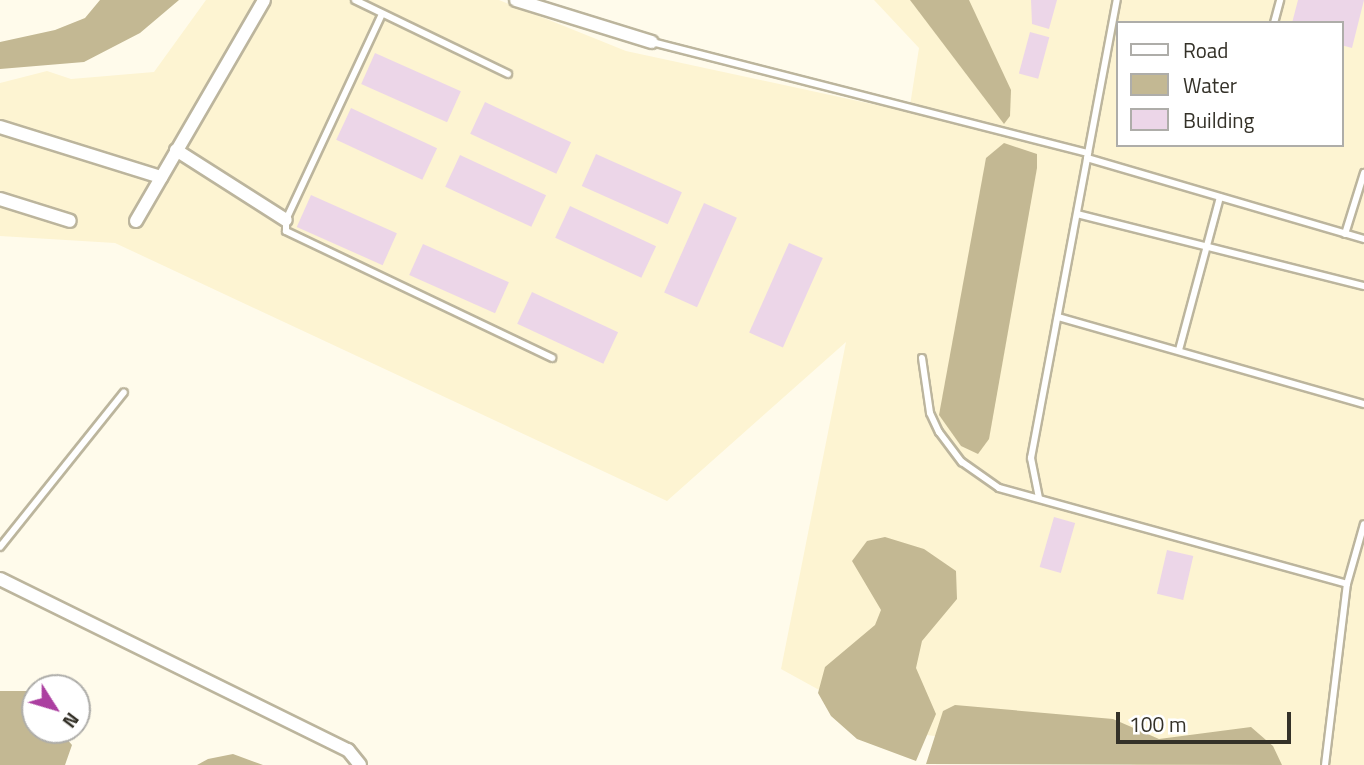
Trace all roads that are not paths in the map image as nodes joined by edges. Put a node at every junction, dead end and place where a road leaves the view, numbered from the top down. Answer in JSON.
{"nodes":[{"id":1,"x":264,"y":0,"type":"edge"},
{"id":2,"x":355,"y":0,"type":"edge"},
{"id":3,"x":516,"y":0,"type":"edge"},
{"id":4,"x":1116,"y":0,"type":"edge"},
{"id":5,"x":1280,"y":0,"type":"edge"},
{"id":6,"x":382,"y":14,"type":"junction"},
{"id":7,"x":1275,"y":21,"type":"edge"},
{"id":8,"x":652,"y":42,"type":"joint"},
{"id":9,"x":508,"y":74,"type":"dead end"},
{"id":10,"x":0,"y":127,"type":"edge"},
{"id":11,"x":176,"y":150,"type":"junction"},
{"id":12,"x":1088,"y":155,"type":"junction"},
{"id":13,"x":1364,"y":173,"type":"edge"},
{"id":14,"x":161,"y":177,"type":"junction"},
{"id":15,"x":1220,"y":197,"type":"junction"},
{"id":16,"x":0,"y":199,"type":"edge"},
{"id":17,"x":1077,"y":214,"type":"junction"},
{"id":18,"x":286,"y":220,"type":"junction"},
{"id":19,"x":70,"y":221,"type":"dead end"},
{"id":20,"x":136,"y":221,"type":"dead end"},
{"id":21,"x":1345,"y":234,"type":"junction"},
{"id":22,"x":1364,"y":239,"type":"edge"},
{"id":23,"x":1208,"y":247,"type":"junction"},
{"id":24,"x":1364,"y":286,"type":"edge"},
{"id":25,"x":1058,"y":317,"type":"junction"},
{"id":26,"x":1179,"y":351,"type":"junction"},
{"id":27,"x":552,"y":358,"type":"dead end"},
{"id":28,"x":922,"y":358,"type":"dead end"},
{"id":29,"x":124,"y":391,"type":"dead end"},
{"id":30,"x":1364,"y":404,"type":"edge"},
{"id":31,"x":1039,"y":498,"type":"junction"},
{"id":32,"x":1364,"y":524,"type":"edge"},
{"id":33,"x":0,"y":547,"type":"edge"},
{"id":34,"x":0,"y":579,"type":"edge"},
{"id":35,"x":1347,"y":584,"type":"junction"},
{"id":36,"x":360,"y":765,"type":"edge"},
{"id":37,"x":1325,"y":765,"type":"edge"}],
"edges":[{"from":1,"to":11,"type":"street"},
{"from":2,"to":6,"type":"lane"},
{"from":3,"to":8,"type":"street"},
{"from":4,"to":12,"type":"lane"},
{"from":5,"to":7,"type":"lane"},
{"from":6,"to":9,"type":"lane"},
{"from":6,"to":18,"type":"lane"},
{"from":8,"to":12,"type":"lane"},
{"from":10,"to":14,"type":"street"},
{"from":11,"to":14,"type":"street"},
{"from":11,"to":18,"type":"street"},
{"from":12,"to":15,"type":"lane"},
{"from":12,"to":17,"type":"lane"},
{"from":13,"to":21,"type":"lane"},
{"from":14,"to":20,"type":"street"},
{"from":15,"to":21,"type":"lane"},
{"from":15,"to":23,"type":"lane"},
{"from":16,"to":19,"type":"street"},
{"from":17,"to":23,"type":"lane"},
{"from":17,"to":25,"type":"lane"},
{"from":18,"to":27,"type":"lane"},
{"from":21,"to":22,"type":"lane"},
{"from":23,"to":24,"type":"lane"},
{"from":23,"to":26,"type":"lane"},
{"from":25,"to":26,"type":"lane"},
{"from":25,"to":31,"type":"lane"},
{"from":26,"to":30,"type":"lane"},
{"from":28,"to":31,"type":"lane"},
{"from":29,"to":33,"type":"lane"},
{"from":31,"to":35,"type":"lane"},
{"from":32,"to":35,"type":"lane"},
{"from":34,"to":36,"type":"street"},
{"from":35,"to":37,"type":"lane"}]}
